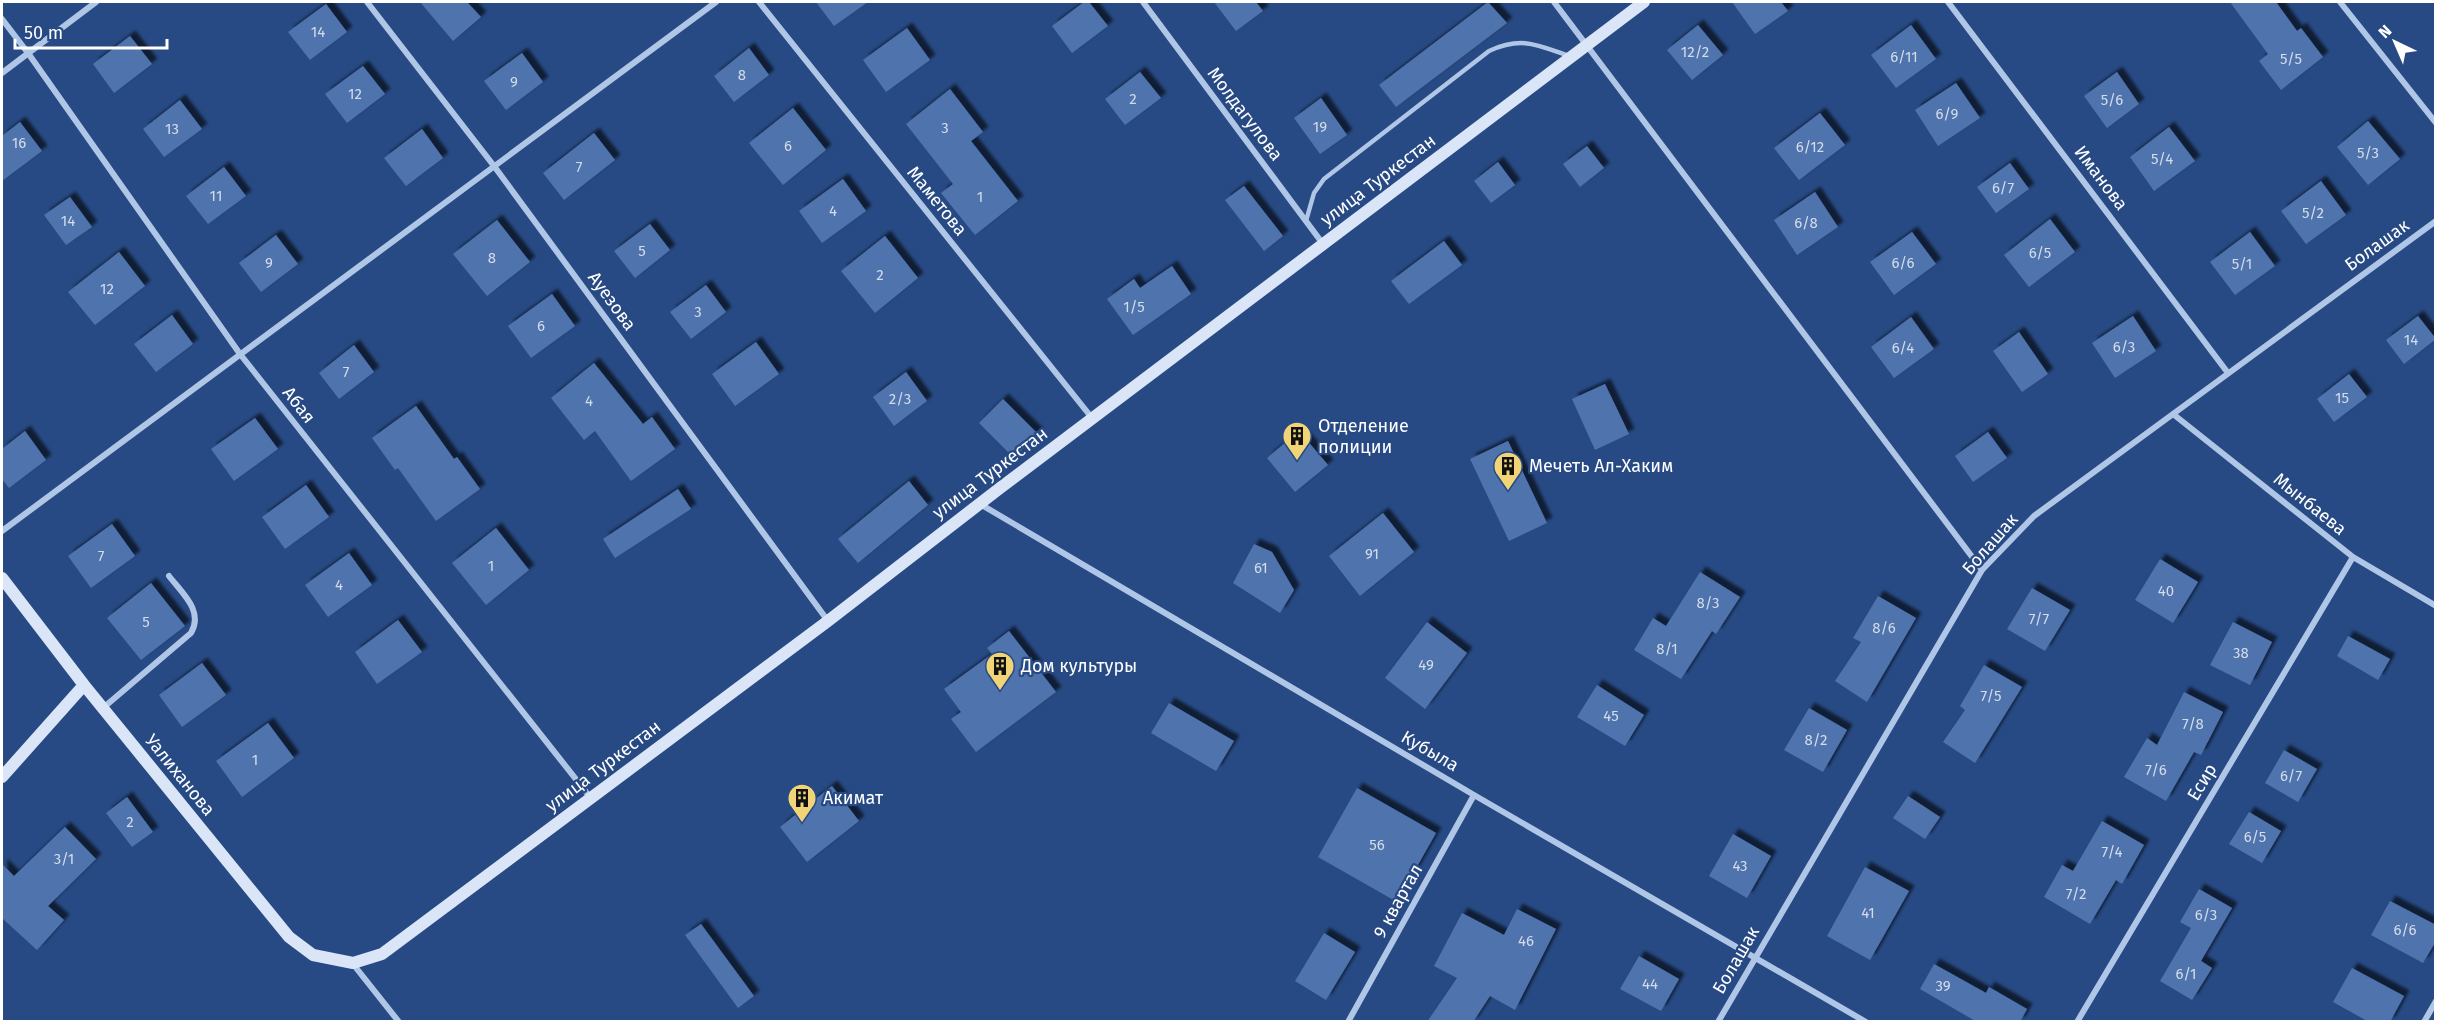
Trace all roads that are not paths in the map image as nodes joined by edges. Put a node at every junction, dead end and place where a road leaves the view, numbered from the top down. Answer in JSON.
{"nodes":[{"id":1,"x":96,"y":2,"type":"edge"},
{"id":2,"x":367,"y":2,"type":"edge"},
{"id":3,"x":716,"y":2,"type":"edge"},
{"id":4,"x":759,"y":2,"type":"edge"},
{"id":5,"x":1143,"y":2,"type":"edge"},
{"id":6,"x":1554,"y":2,"type":"edge"},
{"id":7,"x":1644,"y":2,"type":"edge"},
{"id":8,"x":1948,"y":2,"type":"edge"},
{"id":9,"x":2340,"y":2,"type":"edge"},
{"id":10,"x":2,"y":19,"type":"edge"},
{"id":11,"x":1587,"y":45,"type":"junction"},
{"id":12,"x":28,"y":53,"type":"junction"},
{"id":13,"x":1572,"y":56,"type":"junction"},
{"id":14,"x":2,"y":73,"type":"edge"},
{"id":15,"x":2436,"y":123,"type":"edge"},
{"id":16,"x":494,"y":166,"type":"junction"},
{"id":17,"x":1306,"y":221,"type":"junction"},
{"id":18,"x":2436,"y":221,"type":"edge"},
{"id":19,"x":1323,"y":244,"type":"junction"},
{"id":20,"x":240,"y":354,"type":"junction"},
{"id":21,"x":2228,"y":373,"type":"junction"},
{"id":22,"x":2173,"y":414,"type":"junction"},
{"id":23,"x":1092,"y":419,"type":"junction"},
{"id":24,"x":979,"y":504,"type":"junction"},
{"id":25,"x":2,"y":531,"type":"edge"},
{"id":26,"x":2353,"y":557,"type":"junction"},
{"id":27,"x":1982,"y":570,"type":"junction"},
{"id":28,"x":169,"y":576,"type":"dead end"},
{"id":29,"x":2,"y":578,"type":"edge"},
{"id":30,"x":2436,"y":606,"type":"edge"},
{"id":31,"x":828,"y":621,"type":"junction"},
{"id":32,"x":84,"y":685,"type":"junction"},
{"id":33,"x":103,"y":709,"type":"junction"},
{"id":34,"x":2,"y":777,"type":"edge"},
{"id":35,"x":1474,"y":795,"type":"junction"},
{"id":36,"x":590,"y":797,"type":"junction"},
{"id":37,"x":1755,"y":956,"type":"junction"},
{"id":38,"x":353,"y":963,"type":"junction"},
{"id":39,"x":2436,"y":1001,"type":"edge"},
{"id":40,"x":399,"y":1022,"type":"edge"},
{"id":41,"x":1348,"y":1022,"type":"edge"},
{"id":42,"x":1718,"y":1022,"type":"edge"},
{"id":43,"x":1866,"y":1022,"type":"edge"},
{"id":44,"x":2077,"y":1022,"type":"edge"},
{"id":45,"x":2424,"y":1022,"type":"edge"}],
"edges":[{"from":1,"to":12,"type":"street"},
{"from":2,"to":16,"type":"street","name":"Ауезова"},
{"from":3,"to":16,"type":"street"},
{"from":4,"to":23,"type":"street","name":"Маметова"},
{"from":5,"to":17,"type":"street","name":"Молдагулова"},
{"from":6,"to":11,"type":"street"},
{"from":7,"to":11,"type":"street","name":"улица Туркестан"},
{"from":8,"to":21,"type":"street","name":"Иманова"},
{"from":9,"to":15,"type":"street"},
{"from":10,"to":12,"type":"street","name":"Абая"},
{"from":11,"to":13,"type":"street","name":"улица Туркестан"},
{"from":11,"to":27,"type":"street"},
{"from":12,"to":14,"type":"street"},
{"from":12,"to":20,"type":"street","name":"Абая"},
{"from":13,"to":17,"type":"lane"},
{"from":13,"to":19,"type":"street","name":"улица Туркестан"},
{"from":16,"to":20,"type":"street"},
{"from":16,"to":31,"type":"street","name":"Ауезова"},
{"from":17,"to":19,"type":"street","name":"Молдагулова"},
{"from":18,"to":21,"type":"street","name":"Болашак"},
{"from":19,"to":23,"type":"street","name":"улица Туркестан"},
{"from":20,"to":25,"type":"street"},
{"from":20,"to":36,"type":"street","name":"Абая"},
{"from":21,"to":22,"type":"street","name":"Болашак"},
{"from":22,"to":26,"type":"street","name":"Мынбаева"},
{"from":22,"to":27,"type":"street","name":"Болашак"},
{"from":23,"to":24,"type":"street","name":"улица Туркестан"},
{"from":24,"to":31,"type":"street","name":"улица Туркестан"},
{"from":24,"to":35,"type":"street","name":"Кубыла"},
{"from":26,"to":30,"type":"street","name":"Мынбаева"},
{"from":26,"to":44,"type":"street","name":"Есир"},
{"from":27,"to":37,"type":"street","name":"Болашак"},
{"from":28,"to":33,"type":"street"},
{"from":29,"to":32,"type":"street","name":"Уалиханова"},
{"from":31,"to":36,"type":"street","name":"улица Туркестан"},
{"from":32,"to":33,"type":"street","name":"Уалиханова"},
{"from":32,"to":34,"type":"street"},
{"from":33,"to":38,"type":"street","name":"Уалиханова"},
{"from":35,"to":37,"type":"street","name":"Кубыла"},
{"from":35,"to":41,"type":"street","name":"9 квартал"},
{"from":36,"to":38,"type":"street","name":"улица Туркестан"},
{"from":37,"to":42,"type":"street","name":"Болашак"},
{"from":37,"to":43,"type":"street","name":"Кубыла"},
{"from":38,"to":40,"type":"street"},
{"from":39,"to":45,"type":"street"}]}
